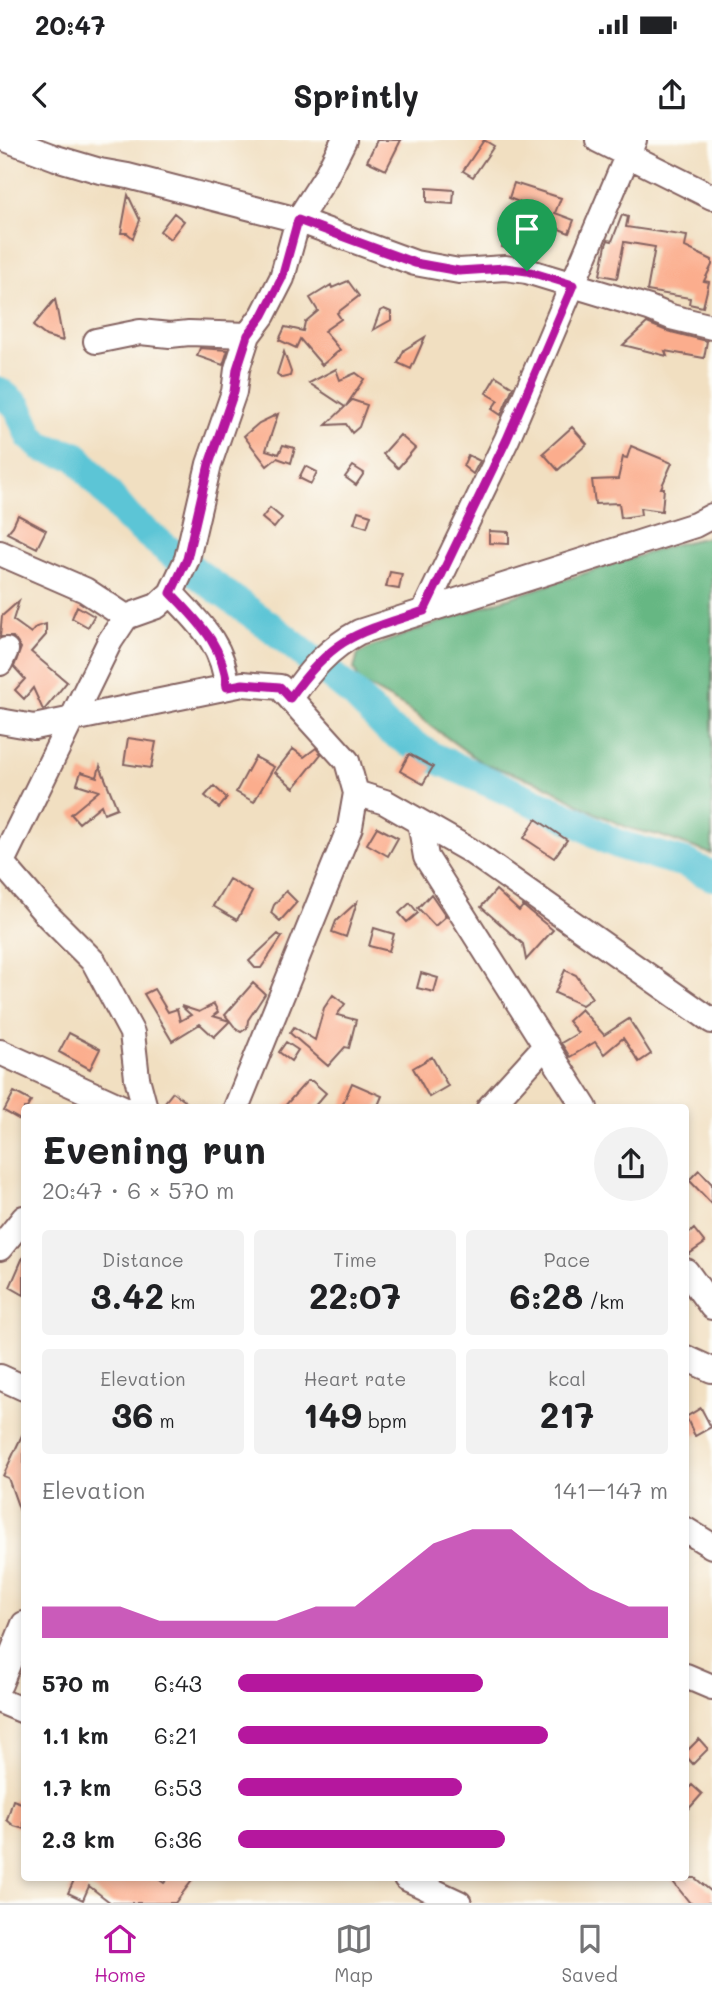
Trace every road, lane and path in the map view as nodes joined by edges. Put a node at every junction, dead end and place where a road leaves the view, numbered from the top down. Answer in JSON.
{"nodes":[{"id":1,"x":8,"y":140,"type":"edge"},
{"id":2,"x":344,"y":140,"type":"edge"},
{"id":3,"x":598,"y":140,"type":"edge"},
{"id":4,"x":631,"y":147,"type":"edge"},
{"id":5,"x":712,"y":197,"type":"edge"},
{"id":6,"x":298,"y":220,"type":"junction"},
{"id":7,"x":573,"y":285,"type":"junction"},
{"id":8,"x":712,"y":327,"type":"edge"},
{"id":9,"x":248,"y":335,"type":"junction"},
{"id":10,"x":96,"y":341,"type":"dead end"},
{"id":11,"x":712,"y":516,"type":"edge"},
{"id":12,"x":0,"y":553,"type":"edge"},
{"id":13,"x":171,"y":593,"type":"junction"},
{"id":14,"x":424,"y":611,"type":"junction"},
{"id":15,"x":126,"y":617,"type":"junction"},
{"id":16,"x":227,"y":687,"type":"junction"},
{"id":17,"x":290,"y":698,"type":"junction"},
{"id":18,"x":0,"y":721,"type":"edge"},
{"id":19,"x":72,"y":721,"type":"junction"},
{"id":20,"x":356,"y":793,"type":"junction"},
{"id":21,"x":420,"y":822,"type":"junction"},
{"id":22,"x":1,"y":864,"type":"edge"},
{"id":23,"x":712,"y":1021,"type":"edge"},
{"id":24,"x":546,"y":1045,"type":"junction"},
{"id":25,"x":0,"y":1052,"type":"edge"},
{"id":26,"x":91,"y":1101,"type":"edge"},
{"id":27,"x":144,"y":1104,"type":"edge"},
{"id":28,"x":238,"y":1104,"type":"edge"},
{"id":29,"x":493,"y":1104,"type":"edge"},
{"id":30,"x":583,"y":1104,"type":"edge"},
{"id":31,"x":21,"y":1222,"type":"edge"},
{"id":32,"x":0,"y":1248,"type":"edge"},
{"id":33,"x":689,"y":1275,"type":"edge"},
{"id":34,"x":712,"y":1307,"type":"edge"},
{"id":35,"x":689,"y":1359,"type":"edge"},
{"id":36,"x":712,"y":1370,"type":"edge"},
{"id":37,"x":0,"y":1377,"type":"edge"},
{"id":38,"x":21,"y":1387,"type":"edge"},
{"id":39,"x":689,"y":1532,"type":"edge"},
{"id":40,"x":712,"y":1546,"type":"edge"},
{"id":41,"x":21,"y":1632,"type":"edge"},
{"id":42,"x":689,"y":1677,"type":"edge"},
{"id":43,"x":0,"y":1684,"type":"edge"},
{"id":44,"x":712,"y":1688,"type":"edge"},
{"id":45,"x":0,"y":1701,"type":"edge"},
{"id":46,"x":21,"y":1711,"type":"edge"},
{"id":47,"x":412,"y":1881,"type":"edge"},
{"id":48,"x":446,"y":1900,"type":"edge"}],
"edges":[{"from":1,"to":6,"type":"street"},
{"from":2,"to":6,"type":"street"},
{"from":3,"to":4,"type":"street"},
{"from":4,"to":5,"type":"street"},
{"from":4,"to":7,"type":"street"},
{"from":6,"to":7,"type":"street"},
{"from":6,"to":9,"type":"street"},
{"from":7,"to":8,"type":"street"},
{"from":7,"to":14,"type":"street"},
{"from":9,"to":10,"type":"street"},
{"from":9,"to":13,"type":"street"},
{"from":11,"to":14,"type":"street"},
{"from":12,"to":15,"type":"street"},
{"from":13,"to":15,"type":"street"},
{"from":13,"to":16,"type":"street"},
{"from":14,"to":17,"type":"street"},
{"from":15,"to":19,"type":"street"},
{"from":16,"to":17,"type":"street"},
{"from":16,"to":19,"type":"street"},
{"from":17,"to":20,"type":"street"},
{"from":18,"to":19,"type":"street"},
{"from":19,"to":22,"type":"street"},
{"from":20,"to":21,"type":"street"},
{"from":20,"to":28,"type":"street"},
{"from":21,"to":23,"type":"street"},
{"from":21,"to":24,"type":"street"},
{"from":22,"to":27,"type":"street"},
{"from":24,"to":29,"type":"street"},
{"from":24,"to":30,"type":"street"},
{"from":25,"to":26,"type":"street"},
{"from":31,"to":32,"type":"street"},
{"from":33,"to":34,"type":"street"},
{"from":35,"to":36,"type":"street"},
{"from":37,"to":38,"type":"street"},
{"from":39,"to":40,"type":"street"},
{"from":41,"to":43,"type":"street"},
{"from":42,"to":44,"type":"street"},
{"from":45,"to":46,"type":"street"},
{"from":47,"to":48,"type":"street"}]}
